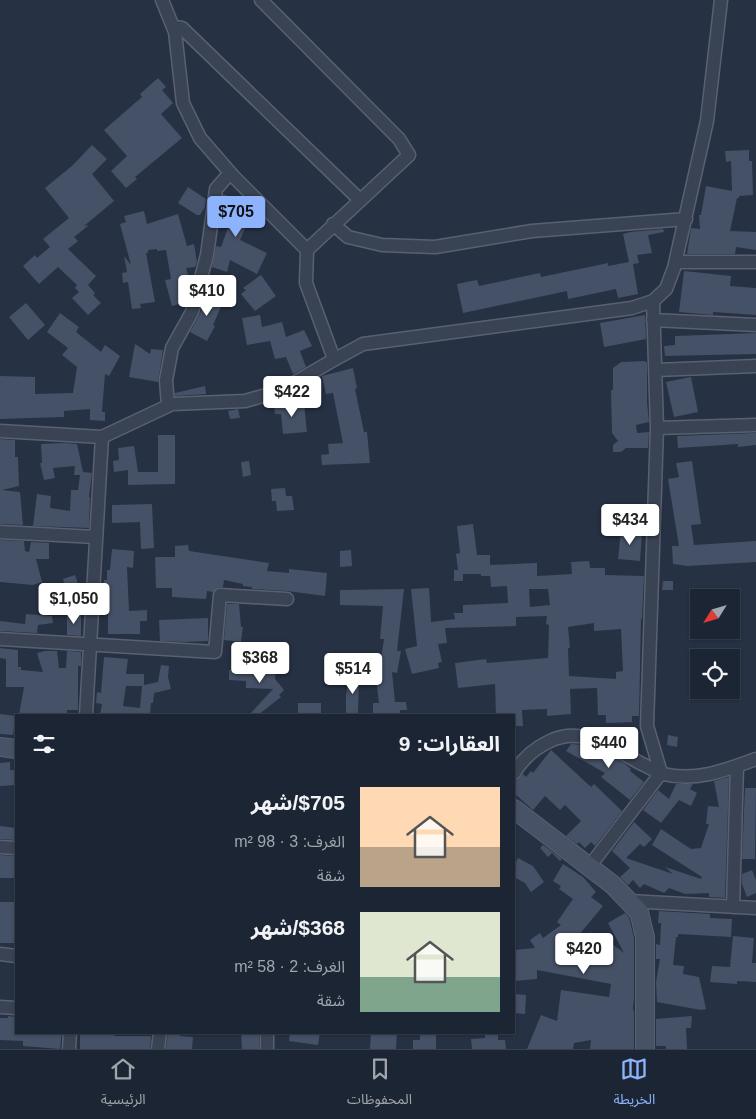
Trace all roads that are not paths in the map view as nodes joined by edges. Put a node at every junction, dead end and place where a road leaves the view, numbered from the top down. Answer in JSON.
{"nodes":[{"id":1,"x":162,"y":0,"type":"edge"},
{"id":2,"x":261,"y":0,"type":"edge"},
{"id":3,"x":721,"y":0,"type":"edge"},
{"id":4,"x":174,"y":27,"type":"junction"},
{"id":5,"x":230,"y":173,"type":"junction"},
{"id":6,"x":360,"y":200,"type":"junction"},
{"id":7,"x":686,"y":219,"type":"junction"},
{"id":8,"x":333,"y":224,"type":"junction"},
{"id":9,"x":307,"y":250,"type":"junction"},
{"id":10,"x":676,"y":262,"type":"junction"},
{"id":11,"x":756,"y":262,"type":"edge"},
{"id":12,"x":653,"y":301,"type":"junction"},
{"id":13,"x":653,"y":320,"type":"junction"},
{"id":14,"x":756,"y":325,"type":"edge"},
{"id":15,"x":334,"y":359,"type":"junction"},
{"id":16,"x":756,"y":366,"type":"edge"},
{"id":17,"x":656,"y":370,"type":"junction"},
{"id":18,"x":168,"y":406,"type":"junction"},
{"id":19,"x":756,"y":424,"type":"edge"},
{"id":20,"x":657,"y":428,"type":"junction"},
{"id":21,"x":0,"y":431,"type":"edge"},
{"id":22,"x":102,"y":437,"type":"junction"},
{"id":23,"x":0,"y":532,"type":"edge"},
{"id":24,"x":96,"y":537,"type":"junction"},
{"id":25,"x":287,"y":599,"type":"dead end"},
{"id":26,"x":0,"y":639,"type":"edge"},
{"id":27,"x":90,"y":645,"type":"junction"},
{"id":28,"x":86,"y":714,"type":"edge"},
{"id":29,"x":0,"y":747,"type":"edge"},
{"id":30,"x":15,"y":749,"type":"edge"},
{"id":31,"x":756,"y":759,"type":"edge"},
{"id":32,"x":737,"y":766,"type":"junction"},
{"id":33,"x":515,"y":771,"type":"edge"},
{"id":34,"x":661,"y":773,"type":"junction"},
{"id":35,"x":515,"y":810,"type":"edge"},
{"id":36,"x":0,"y":847,"type":"edge"},
{"id":37,"x":15,"y":848,"type":"edge"},
{"id":38,"x":588,"y":867,"type":"junction"},
{"id":39,"x":629,"y":901,"type":"junction"},
{"id":40,"x":734,"y":907,"type":"junction"},
{"id":41,"x":756,"y":908,"type":"edge"},
{"id":42,"x":0,"y":954,"type":"edge"},
{"id":43,"x":15,"y":956,"type":"edge"},
{"id":44,"x":0,"y":1007,"type":"edge"},
{"id":45,"x":15,"y":1008,"type":"edge"},
{"id":46,"x":70,"y":1034,"type":"edge"},
{"id":47,"x":160,"y":1034,"type":"edge"},
{"id":48,"x":268,"y":1034,"type":"edge"},
{"id":49,"x":69,"y":1049,"type":"edge"},
{"id":50,"x":158,"y":1049,"type":"edge"},
{"id":51,"x":267,"y":1049,"type":"edge"},
{"id":52,"x":644,"y":1049,"type":"edge"}],
"edges":[{"from":1,"to":4,"type":"street"},
{"from":2,"to":6,"type":"street"},
{"from":3,"to":7,"type":"street"},
{"from":4,"to":5,"type":"street"},
{"from":4,"to":6,"type":"street"},
{"from":5,"to":9,"type":"street"},
{"from":5,"to":18,"type":"street"},
{"from":6,"to":8,"type":"street"},
{"from":7,"to":8,"type":"street"},
{"from":7,"to":10,"type":"street"},
{"from":8,"to":9,"type":"street"},
{"from":9,"to":15,"type":"street"},
{"from":10,"to":11,"type":"street"},
{"from":10,"to":12,"type":"street"},
{"from":12,"to":13,"type":"street"},
{"from":12,"to":15,"type":"street"},
{"from":13,"to":14,"type":"street"},
{"from":13,"to":17,"type":"street"},
{"from":15,"to":18,"type":"street"},
{"from":16,"to":17,"type":"street"},
{"from":17,"to":20,"type":"street"},
{"from":18,"to":22,"type":"street"},
{"from":19,"to":20,"type":"street"},
{"from":20,"to":34,"type":"street"},
{"from":21,"to":22,"type":"street"},
{"from":22,"to":24,"type":"street"},
{"from":23,"to":24,"type":"street"},
{"from":24,"to":27,"type":"street"},
{"from":25,"to":27,"type":"street"},
{"from":26,"to":27,"type":"street"},
{"from":27,"to":28,"type":"street"},
{"from":29,"to":30,"type":"street"},
{"from":31,"to":32,"type":"street"},
{"from":32,"to":34,"type":"street"},
{"from":32,"to":40,"type":"street"},
{"from":33,"to":34,"type":"street"},
{"from":34,"to":38,"type":"street"},
{"from":35,"to":38,"type":"street"},
{"from":36,"to":37,"type":"street"},
{"from":38,"to":39,"type":"street"},
{"from":39,"to":40,"type":"street"},
{"from":39,"to":52,"type":"street"},
{"from":40,"to":41,"type":"street"},
{"from":42,"to":43,"type":"street"},
{"from":44,"to":45,"type":"street"},
{"from":46,"to":49,"type":"street"},
{"from":47,"to":50,"type":"street"},
{"from":48,"to":51,"type":"street"}]}
